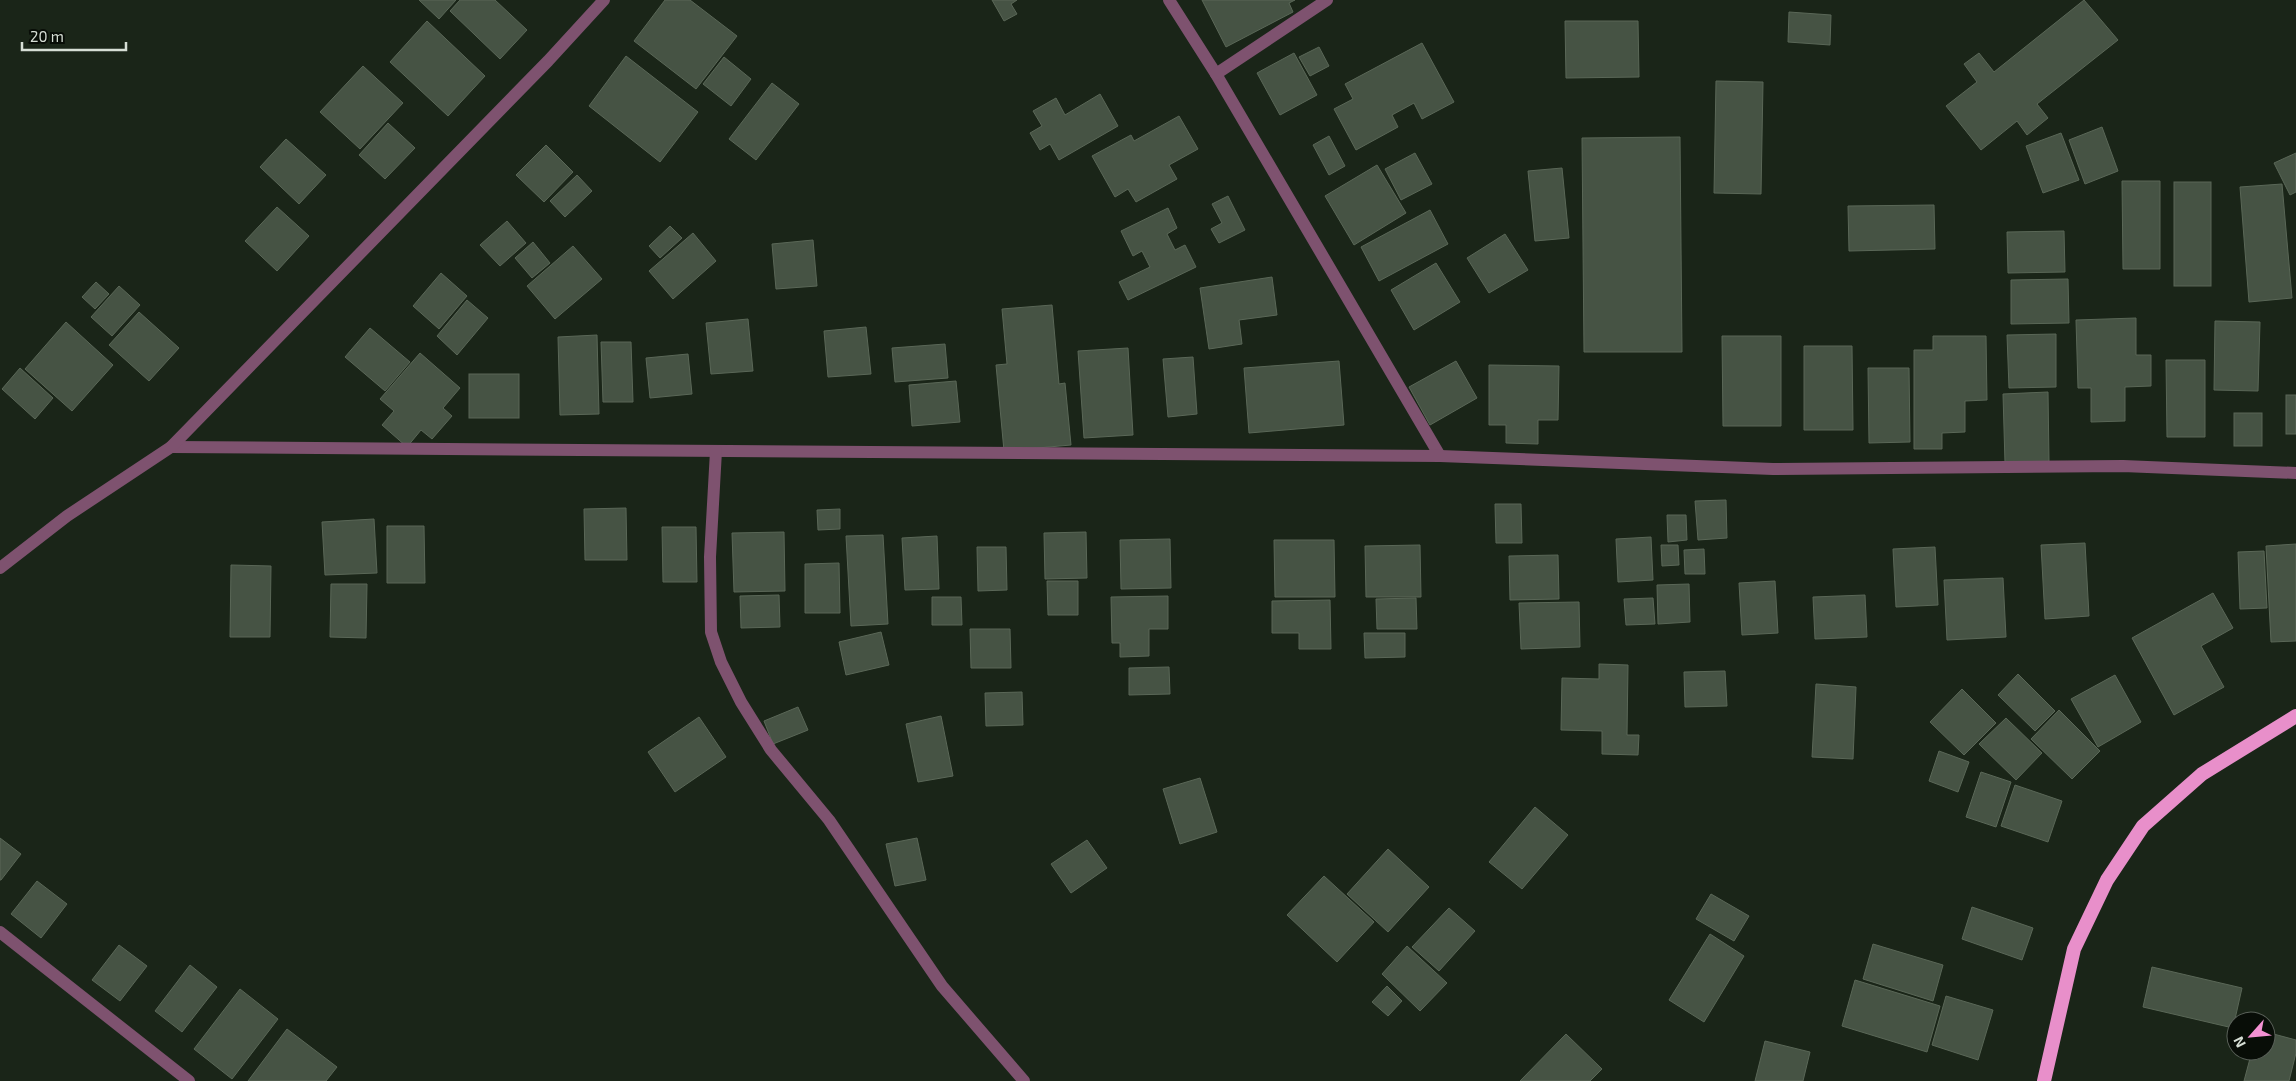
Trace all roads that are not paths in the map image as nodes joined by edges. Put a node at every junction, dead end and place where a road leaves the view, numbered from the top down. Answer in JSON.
{"nodes":[{"id":1,"x":604,"y":0,"type":"edge"},
{"id":2,"x":1169,"y":0,"type":"edge"},
{"id":3,"x":1327,"y":0,"type":"edge"},
{"id":4,"x":1216,"y":74,"type":"junction"},
{"id":5,"x":172,"y":447,"type":"junction"},
{"id":6,"x":716,"y":451,"type":"junction"},
{"id":7,"x":1440,"y":456,"type":"junction"},
{"id":8,"x":2296,"y":473,"type":"edge"},
{"id":9,"x":0,"y":568,"type":"edge"},
{"id":10,"x":2296,"y":716,"type":"edge"},
{"id":11,"x":0,"y":932,"type":"edge"},
{"id":12,"x":189,"y":1081,"type":"edge"},
{"id":13,"x":1024,"y":1081,"type":"edge"},
{"id":14,"x":2044,"y":1081,"type":"edge"}],
"edges":[{"from":1,"to":5,"type":"street"},
{"from":2,"to":4,"type":"street"},
{"from":3,"to":4,"type":"street"},
{"from":4,"to":7,"type":"street"},
{"from":5,"to":6,"type":"street"},
{"from":5,"to":9,"type":"street"},
{"from":6,"to":7,"type":"street"},
{"from":6,"to":13,"type":"street"},
{"from":7,"to":8,"type":"street"},
{"from":10,"to":14,"type":"highway"},
{"from":11,"to":12,"type":"street"}]}
